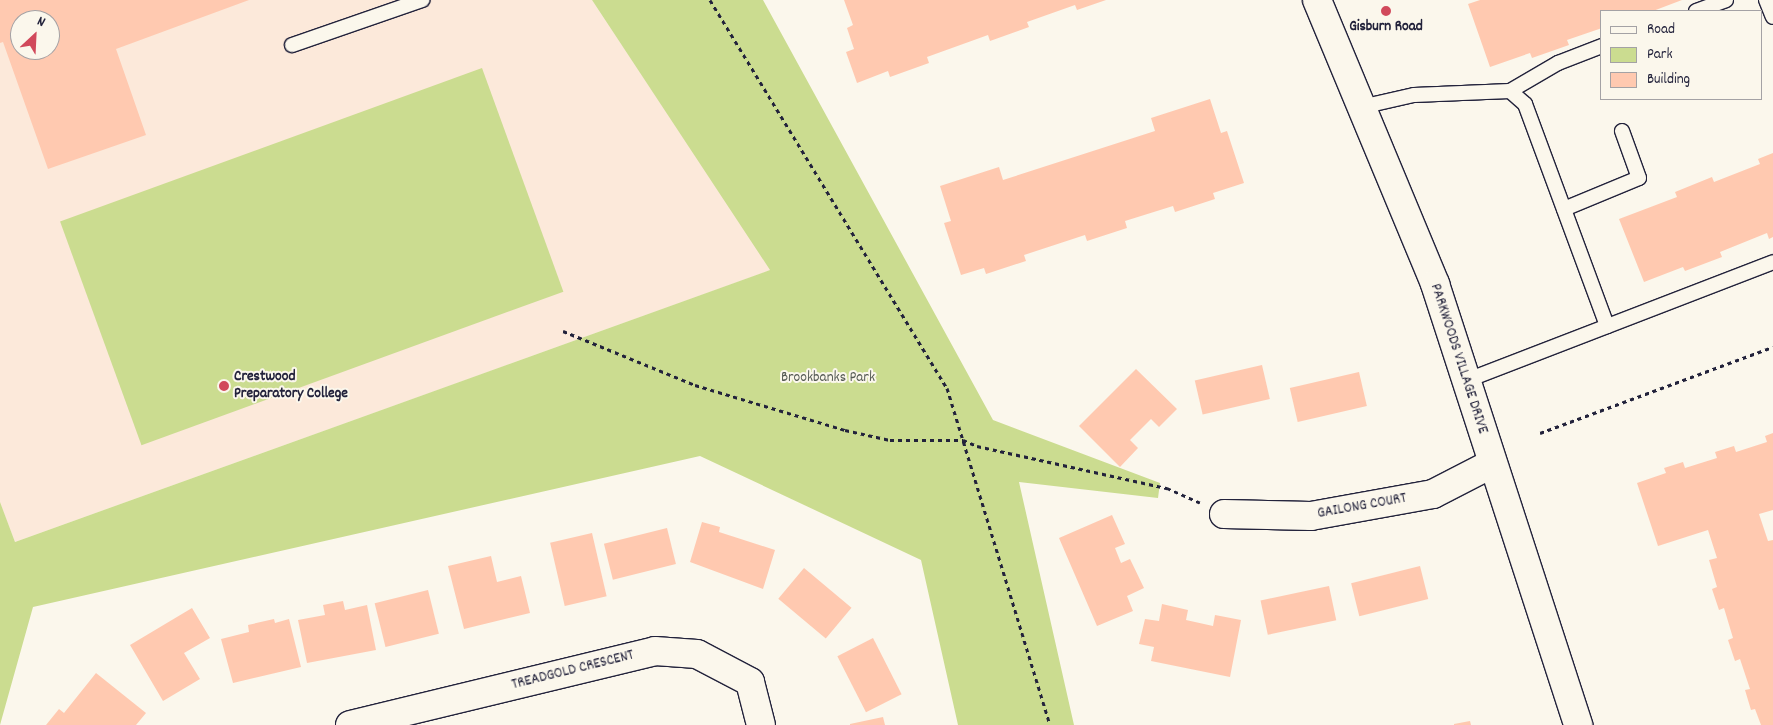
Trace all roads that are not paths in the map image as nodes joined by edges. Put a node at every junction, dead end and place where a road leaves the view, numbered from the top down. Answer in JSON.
{"nodes":[{"id":1,"x":422,"y":0,"type":"edge"},
{"id":2,"x":1317,"y":0,"type":"edge"},
{"id":3,"x":1726,"y":0,"type":"edge"},
{"id":4,"x":1766,"y":0,"type":"edge"},
{"id":5,"x":1699,"y":10,"type":"edge"},
{"id":6,"x":1773,"y":17,"type":"edge"},
{"id":7,"x":292,"y":45,"type":"dead end"},
{"id":8,"x":1600,"y":47,"type":"edge"},
{"id":9,"x":1510,"y":91,"type":"junction"},
{"id":10,"x":1361,"y":107,"type":"junction"},
{"id":11,"x":1622,"y":131,"type":"dead end"},
{"id":12,"x":1564,"y":209,"type":"junction"},
{"id":13,"x":1773,"y":262,"type":"edge"},
{"id":14,"x":1607,"y":326,"type":"junction"},
{"id":15,"x":1465,"y":381,"type":"junction"},
{"id":16,"x":1491,"y":464,"type":"junction"},
{"id":17,"x":1224,"y":514,"type":"road end"},
{"id":18,"x":350,"y":725,"type":"edge"},
{"id":19,"x":761,"y":725,"type":"edge"},
{"id":20,"x":1578,"y":725,"type":"edge"}],
"edges":[{"from":1,"to":7,"type":"lane"},
{"from":2,"to":10,"type":"main road","name":"PARKWOODS VILLAGE DRIVE"},
{"from":3,"to":5,"type":"lane"},
{"from":4,"to":6,"type":"lane"},
{"from":8,"to":9,"type":"lane"},
{"from":9,"to":10,"type":"lane"},
{"from":9,"to":12,"type":"lane"},
{"from":10,"to":15,"type":"main road","name":"PARKWOODS VILLAGE DRIVE"},
{"from":11,"to":12,"type":"lane"},
{"from":12,"to":14,"type":"lane"},
{"from":13,"to":14,"type":"lane"},
{"from":14,"to":15,"type":"lane"},
{"from":15,"to":16,"type":"main road","name":"PARKWOODS VILLAGE DRIVE"},
{"from":16,"to":17,"type":"main road","name":"GAILONG COURT"},
{"from":16,"to":20,"type":"main road","name":"PARKWOODS VILLAGE DRIVE"},
{"from":18,"to":19,"type":"main road","name":"TREADGOLD CRESCENT"}]}
